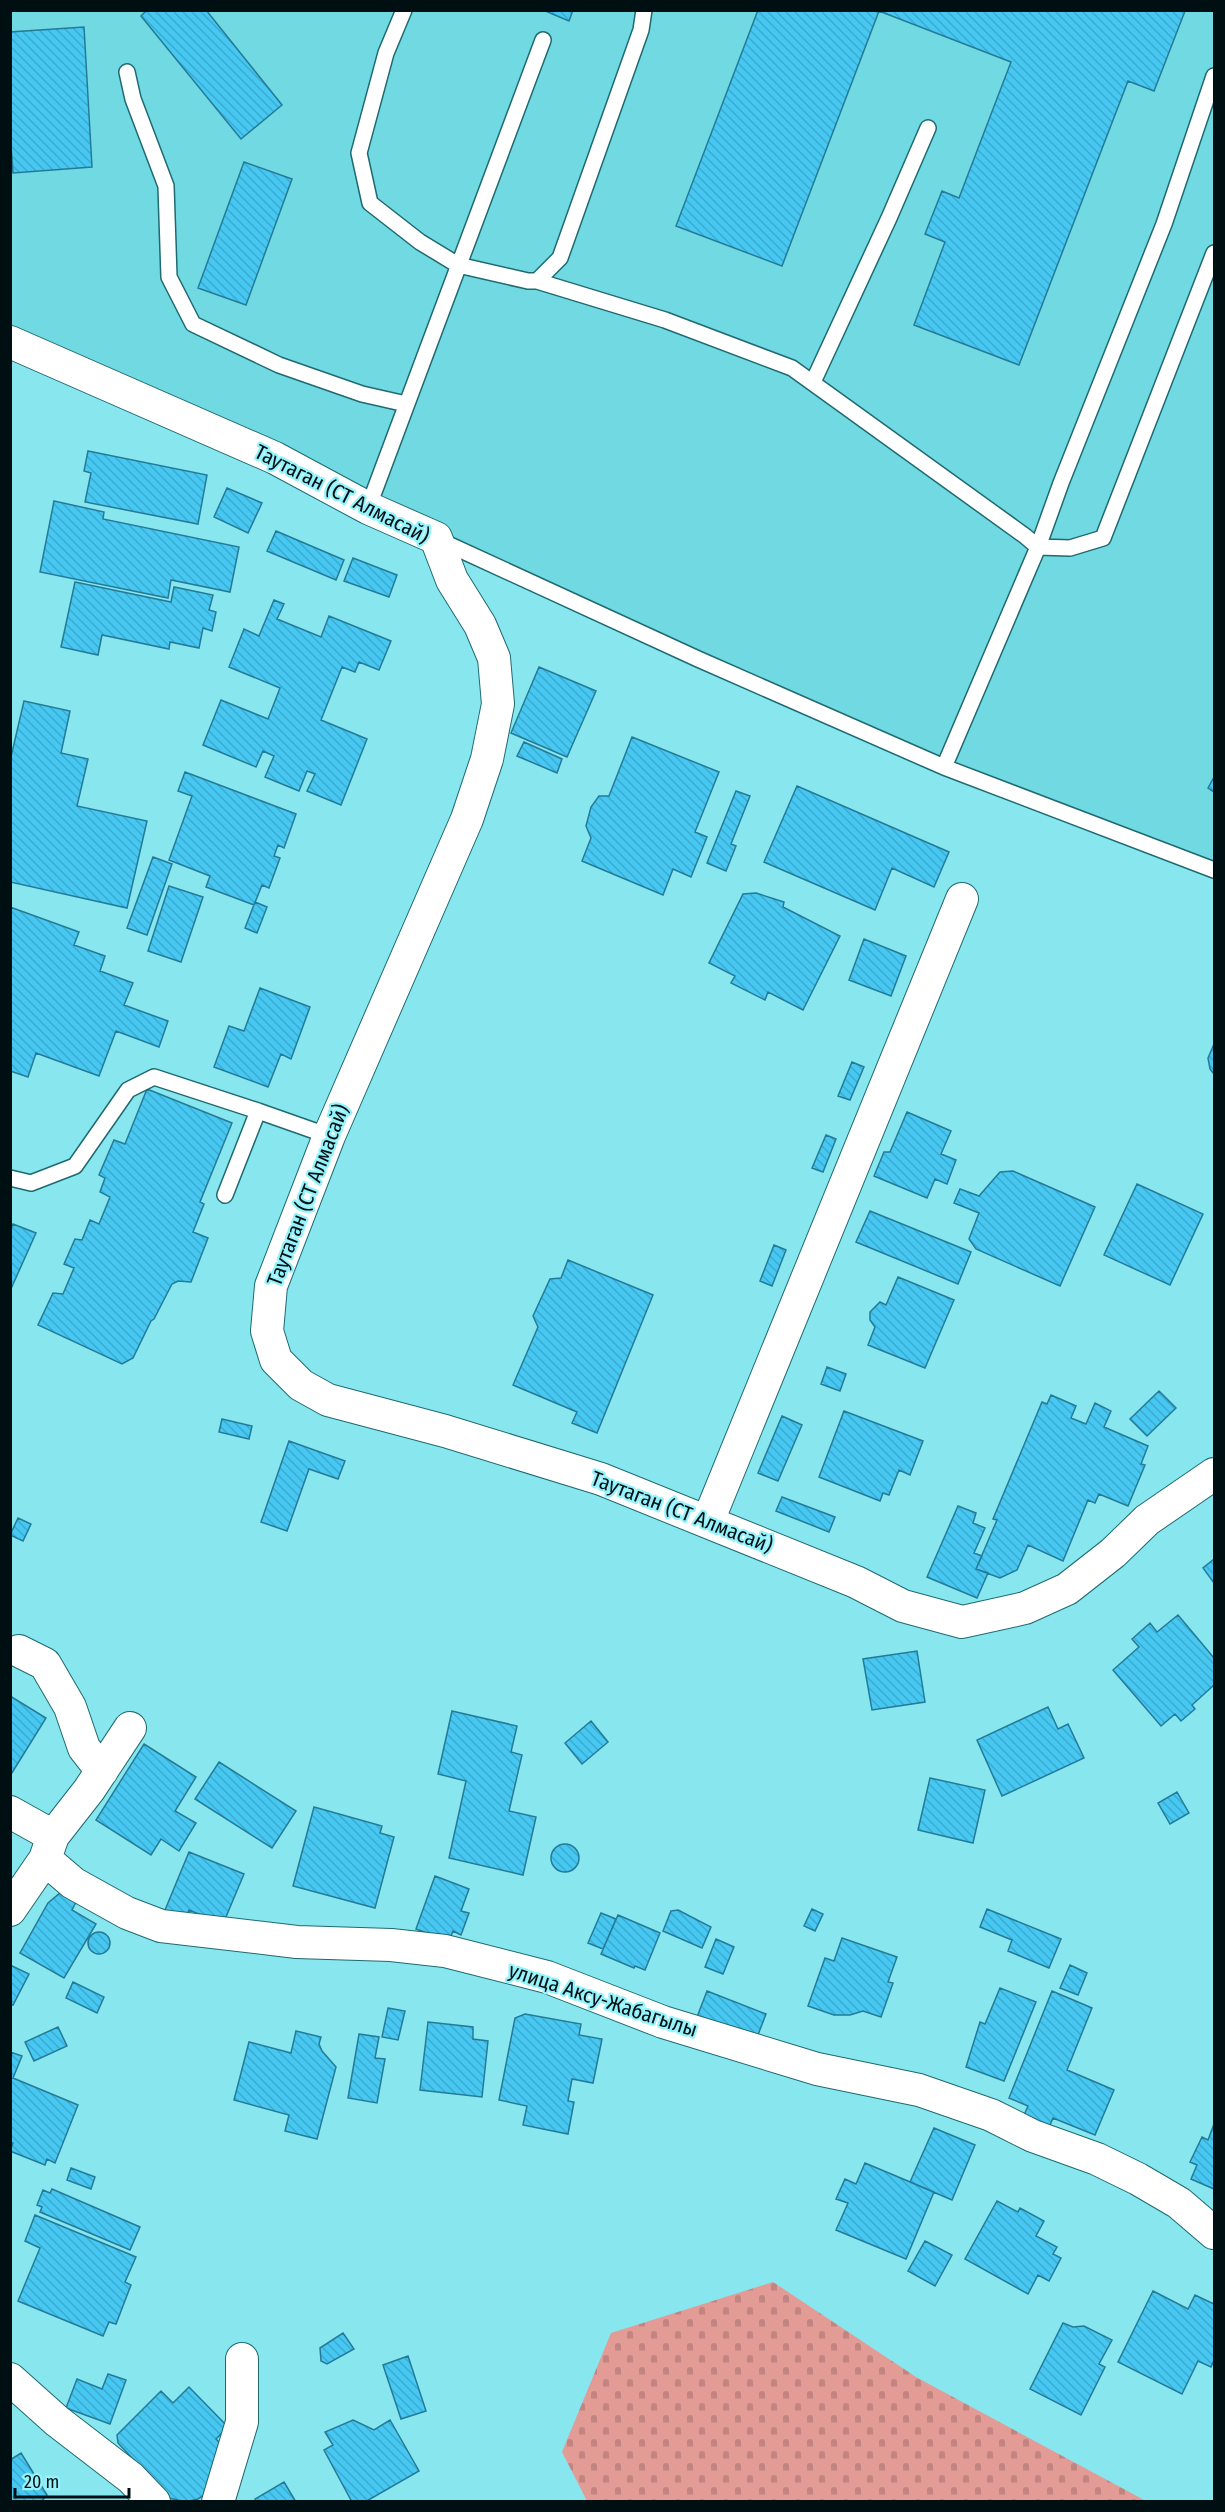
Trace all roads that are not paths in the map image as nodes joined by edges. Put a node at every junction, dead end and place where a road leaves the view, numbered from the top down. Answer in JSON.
{"nodes":[{"id":1,"x":404,"y":10,"type":"edge"},
{"id":2,"x":644,"y":10,"type":"edge"},
{"id":3,"x":543,"y":40,"type":"dead end"},
{"id":4,"x":127,"y":72,"type":"dead end"},
{"id":5,"x":1215,"y":76,"type":"edge"},
{"id":6,"x":928,"y":128,"type":"dead end"},
{"id":7,"x":1215,"y":253,"type":"edge"},
{"id":8,"x":458,"y":264,"type":"junction"},
{"id":9,"x":537,"y":281,"type":"junction"},
{"id":10,"x":10,"y":342,"type":"edge"},
{"id":11,"x":813,"y":382,"type":"junction"},
{"id":12,"x":406,"y":404,"type":"junction"},
{"id":13,"x":368,"y":508,"type":"junction"},
{"id":14,"x":436,"y":538,"type":"junction"},
{"id":15,"x":1038,"y":547,"type":"junction"},
{"id":16,"x":944,"y":767,"type":"junction"},
{"id":17,"x":1215,"y":870,"type":"edge"},
{"id":18,"x":962,"y":899,"type":"dead end"},
{"id":19,"x":258,"y":1111,"type":"junction"},
{"id":20,"x":328,"y":1136,"type":"junction"},
{"id":21,"x":10,"y":1178,"type":"edge"},
{"id":22,"x":225,"y":1195,"type":"dead end"},
{"id":23,"x":1215,"y":1474,"type":"edge"},
{"id":24,"x":708,"y":1521,"type":"junction"},
{"id":25,"x":19,"y":1651,"type":"dead end"},
{"id":26,"x":130,"y":1728,"type":"dead end"},
{"id":27,"x":102,"y":1771,"type":"junction"},
{"id":28,"x":10,"y":1812,"type":"edge"},
{"id":29,"x":49,"y":1848,"type":"junction"},
{"id":30,"x":10,"y":1910,"type":"edge"},
{"id":31,"x":1215,"y":2233,"type":"edge"},
{"id":32,"x":242,"y":2359,"type":"dead end"},
{"id":33,"x":10,"y":2379,"type":"edge"},
{"id":34,"x":154,"y":2502,"type":"edge"},
{"id":35,"x":218,"y":2502,"type":"edge"}],
"edges":[{"from":1,"to":8,"type":"lane"},
{"from":2,"to":9,"type":"lane"},
{"from":3,"to":8,"type":"lane"},
{"from":4,"to":12,"type":"lane"},
{"from":5,"to":15,"type":"lane"},
{"from":6,"to":11,"type":"lane"},
{"from":7,"to":15,"type":"lane"},
{"from":8,"to":9,"type":"lane"},
{"from":8,"to":12,"type":"lane"},
{"from":9,"to":11,"type":"lane"},
{"from":10,"to":13,"type":"street","name":"Таутаган (СТ Алмасай)"},
{"from":11,"to":15,"type":"lane"},
{"from":12,"to":13,"type":"lane"},
{"from":13,"to":14,"type":"street","name":"Таутаган (СТ Алмасай)"},
{"from":14,"to":16,"type":"lane"},
{"from":14,"to":20,"type":"street","name":"Таутаган (СТ Алмасай)"},
{"from":15,"to":16,"type":"lane"},
{"from":16,"to":17,"type":"lane"},
{"from":18,"to":24,"type":"street"},
{"from":19,"to":20,"type":"lane"},
{"from":19,"to":21,"type":"lane"},
{"from":19,"to":22,"type":"lane"},
{"from":20,"to":24,"type":"street","name":"Таутаган (СТ Алмасай)"},
{"from":23,"to":24,"type":"street","name":"Таутаган (СТ Алмасай)"},
{"from":25,"to":27,"type":"street"},
{"from":26,"to":27,"type":"street"},
{"from":27,"to":29,"type":"street"},
{"from":28,"to":29,"type":"street","name":"улица Аксу-Жабагылы"},
{"from":29,"to":30,"type":"street"},
{"from":29,"to":31,"type":"street","name":"улица Аксу-Жабагылы"},
{"from":32,"to":35,"type":"street"},
{"from":33,"to":34,"type":"street"}]}
